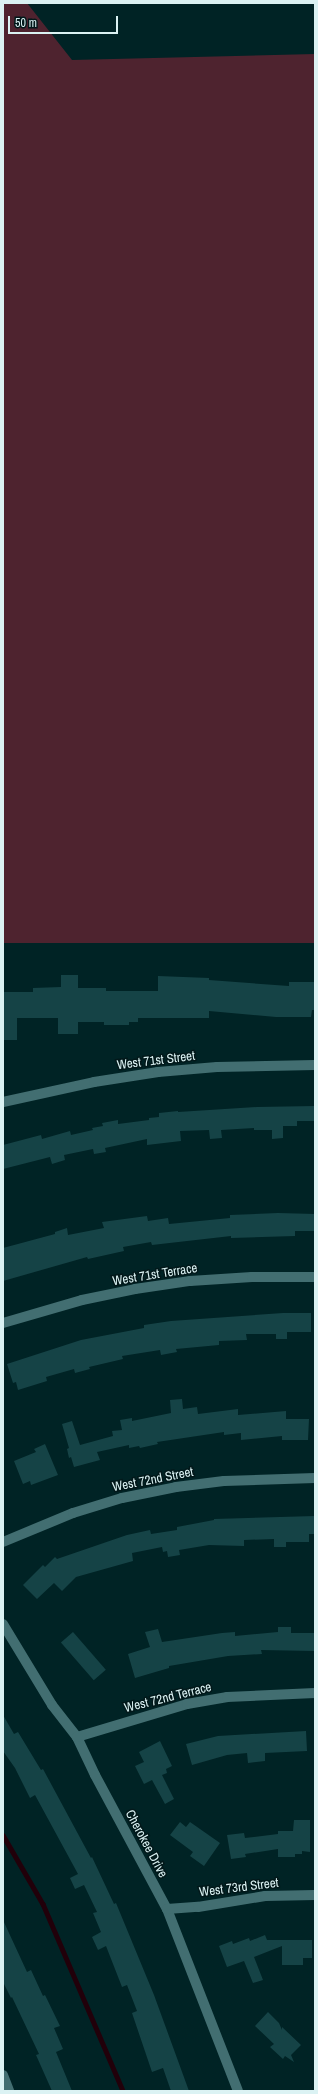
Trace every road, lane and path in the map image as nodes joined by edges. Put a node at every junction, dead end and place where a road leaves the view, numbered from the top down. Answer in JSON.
{"nodes":[{"id":1,"x":315,"y":1065,"type":"edge"},
{"id":2,"x":3,"y":1102,"type":"edge"},
{"id":3,"x":315,"y":1277,"type":"edge"},
{"id":4,"x":3,"y":1323,"type":"edge"},
{"id":5,"x":315,"y":1478,"type":"edge"},
{"id":6,"x":3,"y":1542,"type":"edge"},
{"id":7,"x":3,"y":1624,"type":"edge"},
{"id":8,"x":315,"y":1694,"type":"edge"},
{"id":9,"x":77,"y":1736,"type":"junction"},
{"id":10,"x":315,"y":1895,"type":"edge"},
{"id":11,"x":167,"y":1909,"type":"junction"},
{"id":12,"x":3,"y":2075,"type":"edge"},
{"id":13,"x":9,"y":2091,"type":"edge"},
{"id":14,"x":238,"y":2091,"type":"edge"}],
"edges":[{"from":1,"to":2,"type":"street","name":"West 71st Street"},
{"from":3,"to":4,"type":"street","name":"West 71st Terrace"},
{"from":5,"to":6,"type":"street","name":"West 72nd Street"},
{"from":7,"to":9,"type":"street","name":"Cherokee Drive"},
{"from":8,"to":9,"type":"street","name":"West 72nd Terrace"},
{"from":9,"to":11,"type":"street","name":"Cherokee Drive"},
{"from":10,"to":11,"type":"street","name":"West 73rd Street"},
{"from":11,"to":14,"type":"street","name":"Cherokee Drive"},
{"from":12,"to":13,"type":"street"}]}
